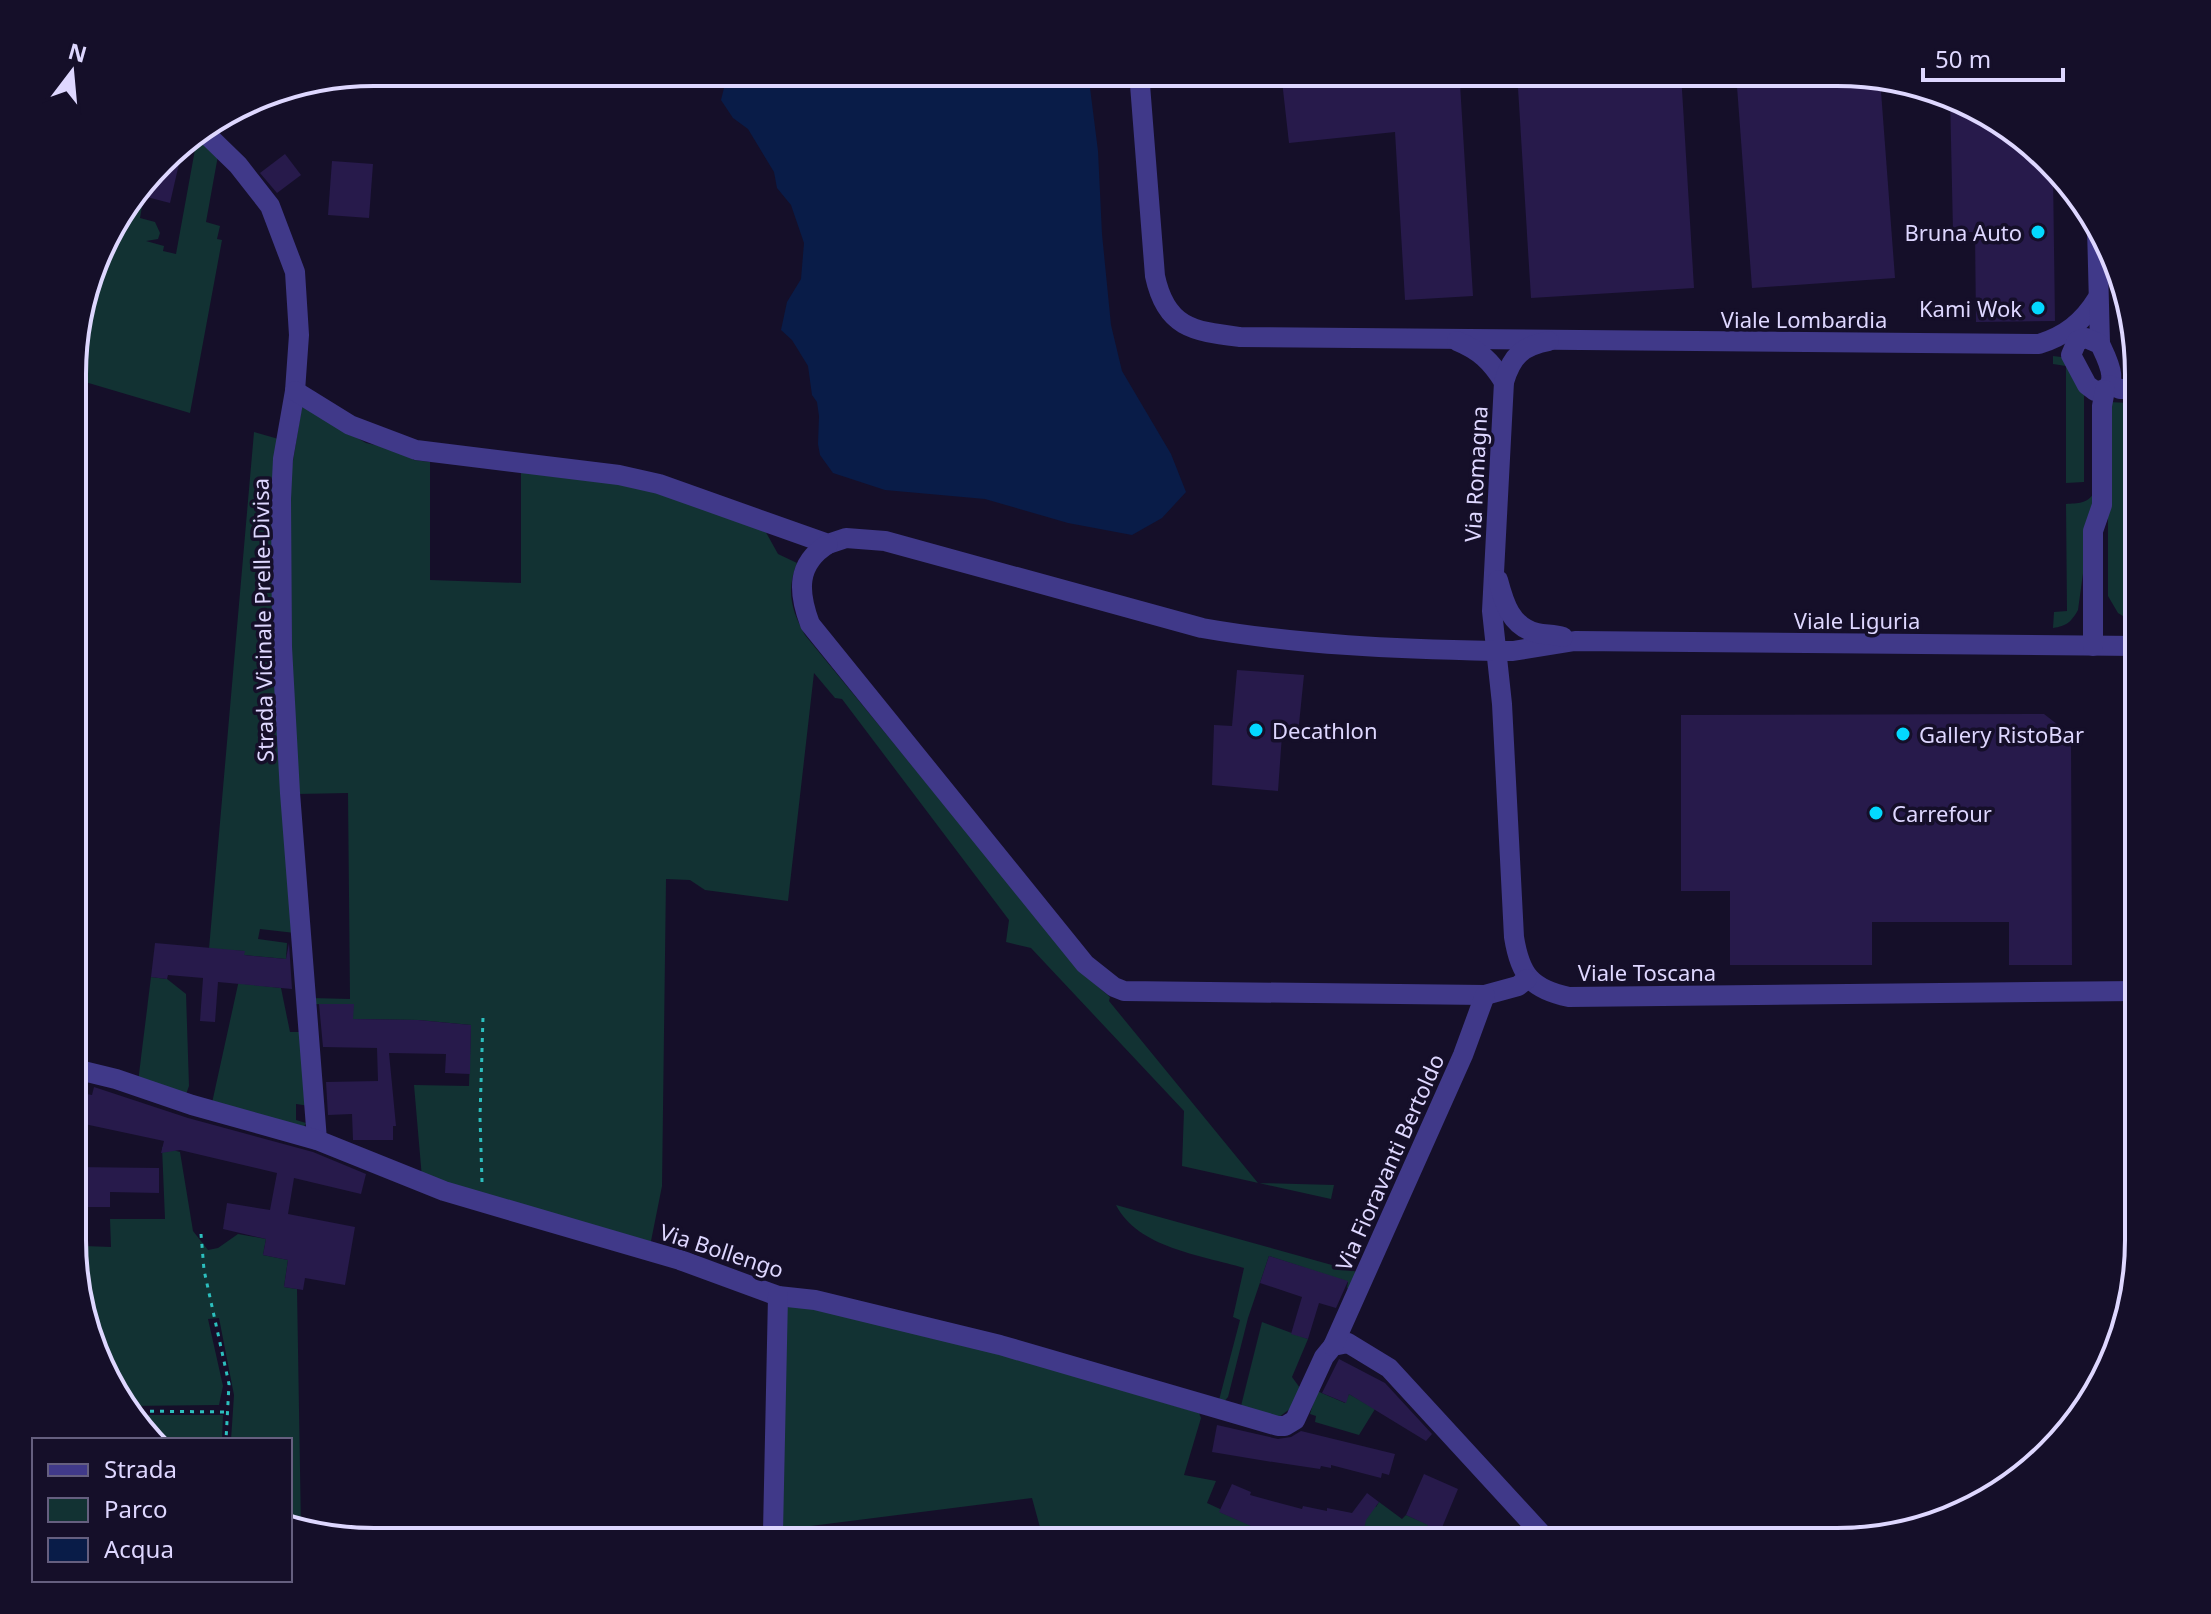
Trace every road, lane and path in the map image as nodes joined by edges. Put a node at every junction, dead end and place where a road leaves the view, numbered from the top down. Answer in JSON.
{"nodes":[{"id":1,"x":1140,"y":86,"type":"edge"},
{"id":2,"x":210,"y":138,"type":"edge"},
{"id":3,"x":2097,"y":251,"type":"edge"},
{"id":4,"x":2097,"y":299,"type":"junction"},
{"id":5,"x":1450,"y":338,"type":"junction"},
{"id":6,"x":2080,"y":340,"type":"junction"},
{"id":7,"x":1549,"y":341,"type":"junction"},
{"id":8,"x":1504,"y":382,"type":"junction"},
{"id":9,"x":2108,"y":387,"type":"junction"},
{"id":10,"x":2125,"y":389,"type":"edge"},
{"id":11,"x":295,"y":391,"type":"junction"},
{"id":12,"x":828,"y":544,"type":"junction"},
{"id":13,"x":1495,"y":569,"type":"junction"},
{"id":14,"x":1575,"y":641,"type":"junction"},
{"id":15,"x":2093,"y":646,"type":"junction"},
{"id":16,"x":2125,"y":646,"type":"edge"},
{"id":17,"x":1495,"y":651,"type":"junction"},
{"id":18,"x":1527,"y":979,"type":"junction"},
{"id":19,"x":2125,"y":991,"type":"edge"},
{"id":20,"x":1485,"y":995,"type":"junction"},
{"id":21,"x":483,"y":1017,"type":"dead end"},
{"id":22,"x":86,"y":1072,"type":"edge"},
{"id":23,"x":317,"y":1140,"type":"junction"},
{"id":24,"x":482,"y":1202,"type":"junction"},
{"id":25,"x":201,"y":1234,"type":"dead end"},
{"id":26,"x":778,"y":1296,"type":"junction"},
{"id":27,"x":1328,"y":1352,"type":"junction"},
{"id":28,"x":143,"y":1411,"type":"edge"},
{"id":29,"x":227,"y":1412,"type":"junction"},
{"id":30,"x":226,"y":1438,"type":"edge"},
{"id":31,"x":773,"y":1528,"type":"edge"},
{"id":32,"x":1536,"y":1528,"type":"edge"}],
"edges":[{"from":1,"to":5,"type":"street","name":"Viale Lombardia"},
{"from":2,"to":11,"type":"street","name":"Strada Vicinale Prelle-Divisa"},
{"from":3,"to":4,"type":"street"},
{"from":4,"to":6,"type":"street"},
{"from":4,"to":6,"type":"street"},
{"from":5,"to":7,"type":"street","name":"Viale Lombardia"},
{"from":5,"to":8,"type":"street"},
{"from":6,"to":7,"type":"street","name":"Viale Lombardia"},
{"from":6,"to":9,"type":"street"},
{"from":6,"to":9,"type":"street"},
{"from":7,"to":8,"type":"street"},
{"from":8,"to":13,"type":"street","name":"Via Romagna"},
{"from":9,"to":10,"type":"street"},
{"from":9,"to":15,"type":"street"},
{"from":11,"to":12,"type":"street"},
{"from":11,"to":23,"type":"street","name":"Strada Vicinale Prelle-Divisa"},
{"from":12,"to":17,"type":"street"},
{"from":12,"to":20,"type":"street"},
{"from":13,"to":14,"type":"street"},
{"from":13,"to":17,"type":"street"},
{"from":14,"to":15,"type":"street","name":"Viale Liguria"},
{"from":14,"to":17,"type":"street"},
{"from":15,"to":16,"type":"street","name":"Viale Liguria"},
{"from":17,"to":18,"type":"street"},
{"from":18,"to":19,"type":"street","name":"Viale Toscana"},
{"from":18,"to":20,"type":"street"},
{"from":20,"to":27,"type":"street","name":"Via Fioravanti Bertoldo"},
{"from":21,"to":24,"type":"path"},
{"from":22,"to":23,"type":"street","name":"Via Bollengo"},
{"from":23,"to":24,"type":"street","name":"Via Bollengo"},
{"from":24,"to":26,"type":"street","name":"Via Bollengo"},
{"from":25,"to":29,"type":"path"},
{"from":26,"to":27,"type":"street","name":"Via Bollengo"},
{"from":26,"to":31,"type":"street"},
{"from":27,"to":32,"type":"street"},
{"from":28,"to":29,"type":"path"},
{"from":29,"to":30,"type":"path"}]}
